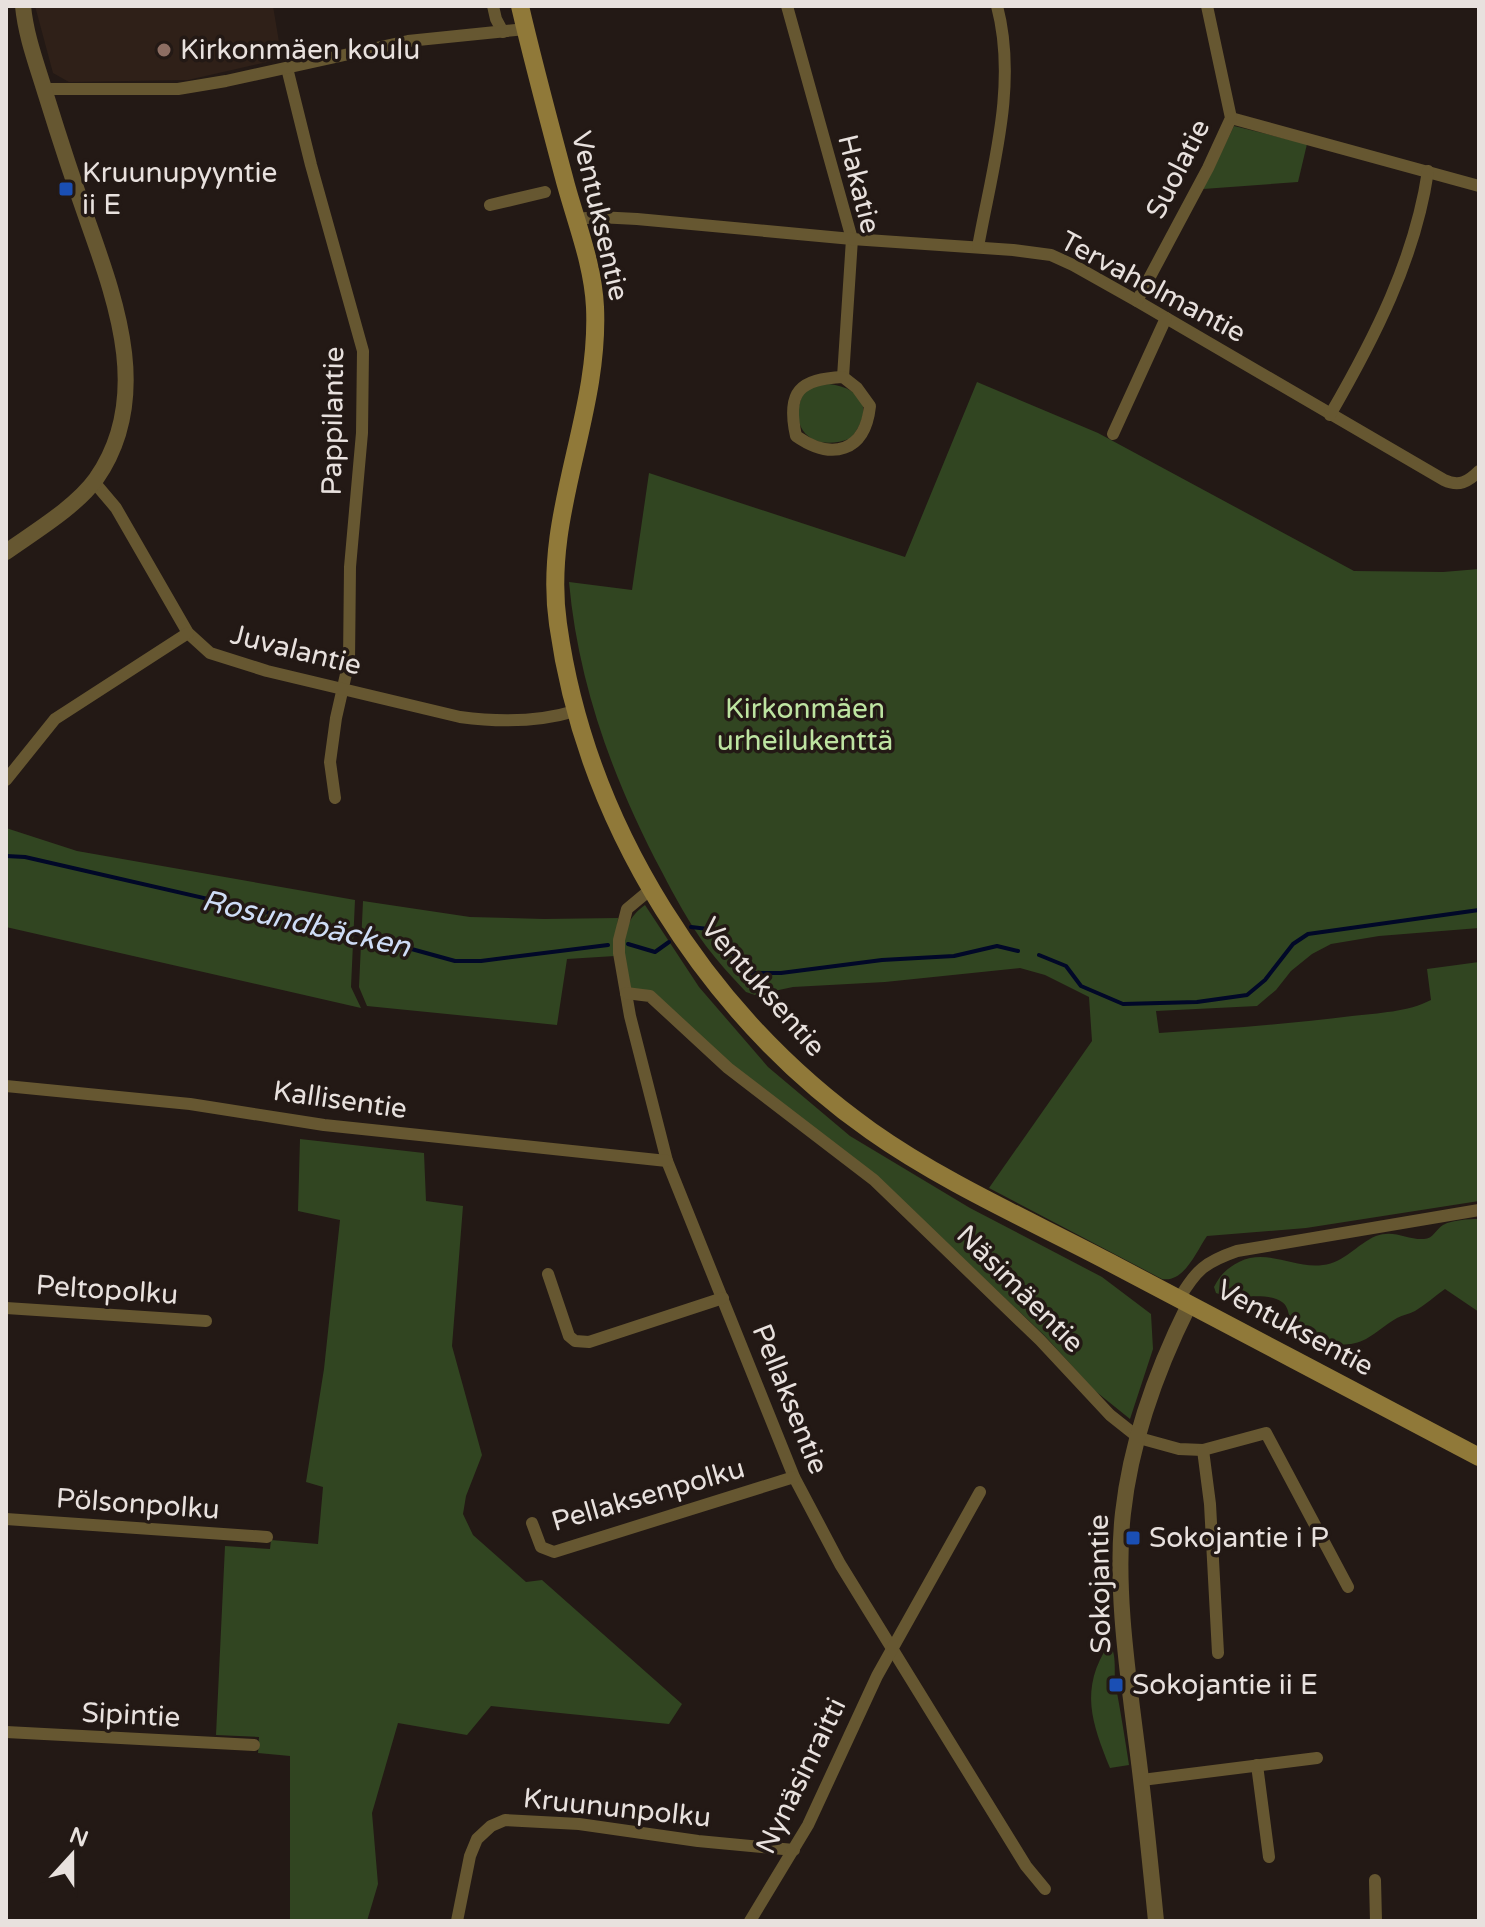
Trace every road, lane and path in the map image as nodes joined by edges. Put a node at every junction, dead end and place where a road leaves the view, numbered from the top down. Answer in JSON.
{"nodes":[{"id":1,"x":23,"y":6,"type":"edge"},
{"id":2,"x":493,"y":6,"type":"edge"},
{"id":3,"x":520,"y":6,"type":"edge"},
{"id":4,"x":787,"y":6,"type":"edge"},
{"id":5,"x":997,"y":6,"type":"edge"},
{"id":6,"x":1207,"y":6,"type":"edge"},
{"id":7,"x":526,"y":29,"type":"junction"},
{"id":8,"x":503,"y":32,"type":"junction"},
{"id":9,"x":287,"y":68,"type":"junction"},
{"id":10,"x":44,"y":89,"type":"junction"},
{"id":11,"x":1231,"y":118,"type":"junction"},
{"id":12,"x":1428,"y":171,"type":"junction"},
{"id":13,"x":1479,"y":186,"type":"edge"},
{"id":14,"x":545,"y":192,"type":"dead end"},
{"id":15,"x":490,"y":205,"type":"dead end"},
{"id":16,"x":576,"y":219,"type":"junction"},
{"id":17,"x":852,"y":239,"type":"junction"},
{"id":18,"x":978,"y":247,"type":"junction"},
{"id":19,"x":1137,"y":301,"type":"junction"},
{"id":20,"x":1166,"y":318,"type":"junction"},
{"id":21,"x":843,"y":377,"type":"junction"},
{"id":22,"x":1330,"y":415,"type":"junction"},
{"id":23,"x":1113,"y":434,"type":"dead end"},
{"id":24,"x":1479,"y":471,"type":"edge"},
{"id":25,"x":94,"y":482,"type":"junction"},
{"id":26,"x":6,"y":552,"type":"edge"},
{"id":27,"x":188,"y":633,"type":"junction"},
{"id":28,"x":343,"y":688,"type":"junction"},
{"id":29,"x":575,"y":711,"type":"junction"},
{"id":30,"x":6,"y":780,"type":"edge"},
{"id":31,"x":335,"y":798,"type":"dead end"},
{"id":32,"x":651,"y":889,"type":"junction"},
{"id":33,"x":626,"y":993,"type":"junction"},
{"id":34,"x":6,"y":1086,"type":"edge"},
{"id":35,"x":667,"y":1161,"type":"junction"},
{"id":36,"x":1479,"y":1210,"type":"edge"},
{"id":37,"x":548,"y":1274,"type":"dead end"},
{"id":38,"x":723,"y":1298,"type":"junction"},
{"id":39,"x":1184,"y":1302,"type":"junction"},
{"id":40,"x":6,"y":1308,"type":"edge"},
{"id":41,"x":206,"y":1321,"type":"dead end"},
{"id":42,"x":1139,"y":1438,"type":"junction"},
{"id":43,"x":1203,"y":1450,"type":"junction"},
{"id":44,"x":1479,"y":1457,"type":"edge"},
{"id":45,"x":794,"y":1477,"type":"junction"},
{"id":46,"x":980,"y":1492,"type":"dead end"},
{"id":47,"x":6,"y":1519,"type":"edge"},
{"id":48,"x":532,"y":1523,"type":"dead end"},
{"id":49,"x":267,"y":1537,"type":"dead end"},
{"id":50,"x":1348,"y":1587,"type":"dead end"},
{"id":51,"x":892,"y":1651,"type":"junction"},
{"id":52,"x":1218,"y":1653,"type":"dead end"},
{"id":53,"x":6,"y":1732,"type":"edge"},
{"id":54,"x":254,"y":1745,"type":"dead end"},
{"id":55,"x":1317,"y":1758,"type":"dead end"},
{"id":56,"x":1257,"y":1765,"type":"junction"},
{"id":57,"x":1142,"y":1780,"type":"junction"},
{"id":58,"x":794,"y":1850,"type":"junction"},
{"id":59,"x":1269,"y":1857,"type":"dead end"},
{"id":60,"x":1375,"y":1880,"type":"dead end"},
{"id":61,"x":1045,"y":1889,"type":"dead end"},
{"id":62,"x":457,"y":1921,"type":"edge"},
{"id":63,"x":750,"y":1921,"type":"edge"},
{"id":64,"x":1156,"y":1921,"type":"edge"},
{"id":65,"x":1376,"y":1921,"type":"edge"}],
"edges":[{"from":1,"to":10,"type":"street"},
{"from":2,"to":8,"type":"street"},
{"from":3,"to":7,"type":"main road","name":"Ventuksentie"},
{"from":4,"to":17,"type":"street","name":"Hakatie"},
{"from":5,"to":18,"type":"street"},
{"from":6,"to":11,"type":"street","name":"Suolatie"},
{"from":7,"to":8,"type":"street"},
{"from":7,"to":16,"type":"main road","name":"Ventuksentie"},
{"from":8,"to":9,"type":"street"},
{"from":9,"to":10,"type":"street"},
{"from":9,"to":28,"type":"street","name":"Pappilantie"},
{"from":10,"to":25,"type":"street"},
{"from":11,"to":12,"type":"street"},
{"from":11,"to":19,"type":"street","name":"Suolatie"},
{"from":12,"to":13,"type":"street"},
{"from":12,"to":22,"type":"street"},
{"from":14,"to":15,"type":"street"},
{"from":16,"to":17,"type":"street","name":"Tervaholmantie"},
{"from":16,"to":29,"type":"main road","name":"Ventuksentie"},
{"from":17,"to":18,"type":"street","name":"Tervaholmantie"},
{"from":17,"to":21,"type":"street","name":"Hakatie"},
{"from":18,"to":19,"type":"street","name":"Tervaholmantie"},
{"from":19,"to":20,"type":"street","name":"Tervaholmantie"},
{"from":20,"to":22,"type":"street","name":"Tervaholmantie"},
{"from":20,"to":23,"type":"street"},
{"from":21,"to":21,"type":"street"},
{"from":22,"to":24,"type":"street","name":"Tervaholmantie"},
{"from":25,"to":26,"type":"street"},
{"from":25,"to":27,"type":"street","name":"Juvalantie"},
{"from":27,"to":28,"type":"street","name":"Juvalantie"},
{"from":27,"to":30,"type":"street"},
{"from":28,"to":29,"type":"street","name":"Juvalantie"},
{"from":28,"to":31,"type":"street","name":"Pappilantie"},
{"from":29,"to":32,"type":"main road","name":"Ventuksentie"},
{"from":32,"to":33,"type":"street","name":"Pellaksentie"},
{"from":32,"to":39,"type":"main road","name":"Ventuksentie"},
{"from":33,"to":35,"type":"street","name":"Pellaksentie"},
{"from":33,"to":42,"type":"street","name":"Näsimäentie"},
{"from":34,"to":35,"type":"street","name":"Kallisentie"},
{"from":35,"to":38,"type":"street","name":"Pellaksentie"},
{"from":36,"to":39,"type":"street"},
{"from":37,"to":38,"type":"street"},
{"from":38,"to":45,"type":"street","name":"Pellaksentie"},
{"from":39,"to":42,"type":"street","name":"Sokojantie"},
{"from":39,"to":44,"type":"main road","name":"Ventuksentie"},
{"from":40,"to":41,"type":"street","name":"Peltopolku"},
{"from":42,"to":43,"type":"street","name":"Näsimäentie"},
{"from":42,"to":57,"type":"street","name":"Sokojantie"},
{"from":43,"to":50,"type":"street","name":"Näsimäentie"},
{"from":43,"to":52,"type":"street"},
{"from":45,"to":48,"type":"street","name":"Pellaksenpolku"},
{"from":45,"to":51,"type":"street","name":"Pellaksentie"},
{"from":46,"to":51,"type":"street","name":"Nynäsinraitti"},
{"from":47,"to":49,"type":"street","name":"Pölsonpolku"},
{"from":51,"to":58,"type":"street","name":"Nynäsinraitti"},
{"from":51,"to":61,"type":"street","name":"Pellaksentie"},
{"from":53,"to":54,"type":"street","name":"Sipintie"},
{"from":55,"to":56,"type":"street"},
{"from":56,"to":57,"type":"street"},
{"from":56,"to":59,"type":"street"},
{"from":57,"to":64,"type":"street","name":"Sokojantie"},
{"from":58,"to":62,"type":"street","name":"Kruununpolku"},
{"from":58,"to":63,"type":"street","name":"Nynäsinraitti"},
{"from":60,"to":65,"type":"street"}]}
